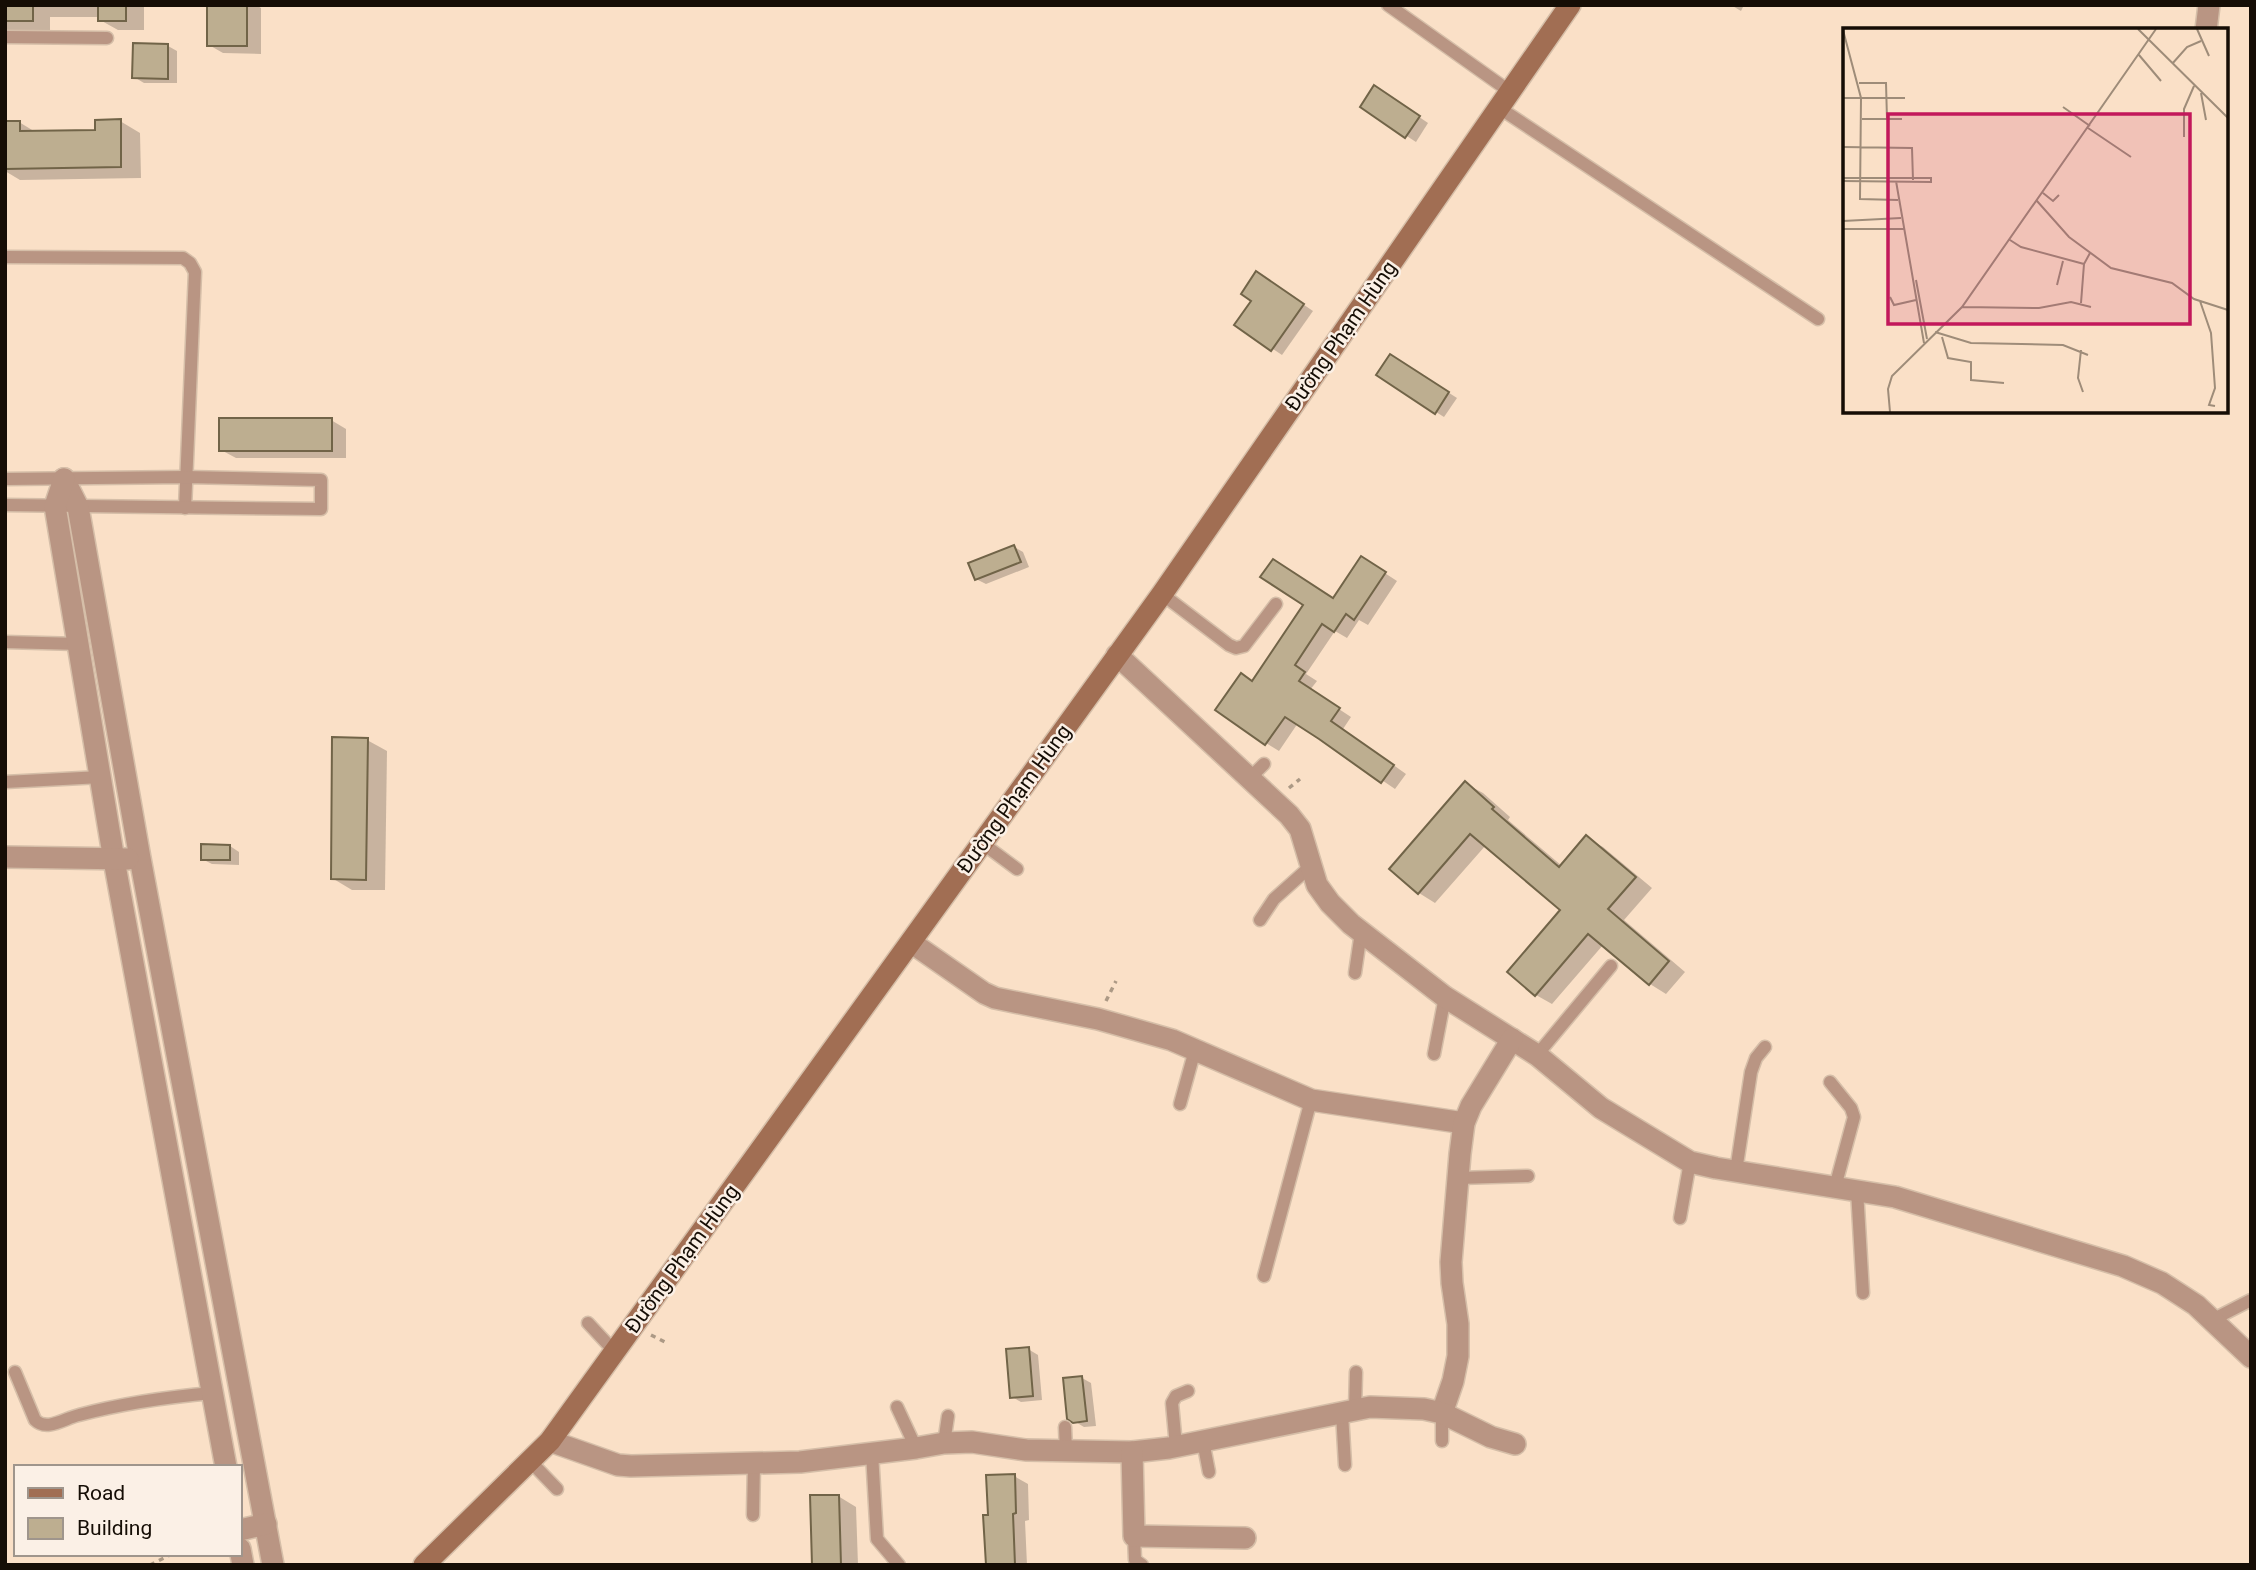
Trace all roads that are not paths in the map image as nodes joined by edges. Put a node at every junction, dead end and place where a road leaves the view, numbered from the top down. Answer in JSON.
{"nodes":[{"id":1,"x":1388,"y":5,"type":"edge"},
{"id":2,"x":1570,"y":5,"type":"edge"},
{"id":3,"x":2209,"y":5,"type":"edge"},
{"id":4,"x":2206,"y":28,"type":"edge"},
{"id":5,"x":5,"y":37,"type":"edge"},
{"id":6,"x":107,"y":38,"type":"dead end"},
{"id":7,"x":1504,"y":99,"type":"junction"},
{"id":8,"x":5,"y":257,"type":"edge"},
{"id":9,"x":1818,"y":319,"type":"dead end"},
{"id":10,"x":186,"y":477,"type":"junction"},
{"id":11,"x":5,"y":479,"type":"edge"},
{"id":12,"x":64,"y":479,"type":"junction"},
{"id":13,"x":5,"y":505,"type":"edge"},
{"id":14,"x":55,"y":506,"type":"junction"},
{"id":15,"x":78,"y":507,"type":"junction"},
{"id":16,"x":185,"y":508,"type":"junction"},
{"id":17,"x":1162,"y":594,"type":"junction"},
{"id":18,"x":1276,"y":604,"type":"dead end"},
{"id":19,"x":5,"y":642,"type":"edge"},
{"id":20,"x":79,"y":644,"type":"junction"},
{"id":21,"x":1117,"y":655,"type":"junction"},
{"id":22,"x":102,"y":777,"type":"junction"},
{"id":23,"x":5,"y":782,"type":"edge"},
{"id":24,"x":982,"y":843,"type":"junction"},
{"id":25,"x":5,"y":857,"type":"edge"},
{"id":26,"x":140,"y":858,"type":"junction"},
{"id":27,"x":114,"y":860,"type":"junction"},
{"id":28,"x":1312,"y":865,"type":"junction"},
{"id":29,"x":1017,"y":869,"type":"dead end"},
{"id":30,"x":1260,"y":920,"type":"dead end"},
{"id":31,"x":1361,"y":932,"type":"junction"},
{"id":32,"x":912,"y":943,"type":"junction"},
{"id":33,"x":156,"y":945,"type":"junction"},
{"id":34,"x":130,"y":948,"type":"junction"},
{"id":35,"x":1611,"y":966,"type":"dead end"},
{"id":36,"x":1355,"y":973,"type":"dead end"},
{"id":37,"x":1445,"y":997,"type":"junction"},
{"id":38,"x":1512,"y":1039,"type":"junction"},
{"id":39,"x":1765,"y":1047,"type":"dead end"},
{"id":40,"x":1195,"y":1049,"type":"junction"},
{"id":41,"x":1434,"y":1054,"type":"dead end"},
{"id":42,"x":1537,"y":1055,"type":"junction"},
{"id":43,"x":1830,"y":1082,"type":"dead end"},
{"id":44,"x":1311,"y":1100,"type":"junction"},
{"id":45,"x":1180,"y":1104,"type":"dead end"},
{"id":46,"x":1464,"y":1124,"type":"junction"},
{"id":47,"x":1690,"y":1162,"type":"junction"},
{"id":48,"x":1735,"y":1171,"type":"junction"},
{"id":49,"x":1528,"y":1176,"type":"dead end"},
{"id":50,"x":1458,"y":1178,"type":"junction"},
{"id":51,"x":1835,"y":1187,"type":"junction"},
{"id":52,"x":1857,"y":1190,"type":"junction"},
{"id":53,"x":1680,"y":1218,"type":"dead end"},
{"id":54,"x":215,"y":1255,"type":"junction"},
{"id":55,"x":188,"y":1260,"type":"junction"},
{"id":56,"x":1264,"y":1276,"type":"dead end"},
{"id":57,"x":1863,"y":1293,"type":"dead end"},
{"id":58,"x":2251,"y":1300,"type":"edge"},
{"id":59,"x":2212,"y":1320,"type":"junction"},
{"id":60,"x":588,"y":1323,"type":"dead end"},
{"id":61,"x":615,"y":1352,"type":"junction"},
{"id":62,"x":2251,"y":1357,"type":"edge"},
{"id":63,"x":15,"y":1372,"type":"dead end"},
{"id":64,"x":1356,"y":1372,"type":"dead end"},
{"id":65,"x":1188,"y":1391,"type":"dead end"},
{"id":66,"x":212,"y":1392,"type":"junction"},
{"id":67,"x":897,"y":1408,"type":"dead end"},
{"id":68,"x":1349,"y":1411,"type":"junction"},
{"id":69,"x":1442,"y":1413,"type":"junction"},
{"id":70,"x":948,"y":1416,"type":"dead end"},
{"id":71,"x":247,"y":1425,"type":"junction"},
{"id":72,"x":1065,"y":1427,"type":"dead end"},
{"id":73,"x":219,"y":1431,"type":"junction"},
{"id":74,"x":551,"y":1441,"type":"junction"},
{"id":75,"x":1203,"y":1441,"type":"junction"},
{"id":76,"x":1442,"y":1441,"type":"dead end"},
{"id":77,"x":944,"y":1443,"type":"junction"},
{"id":78,"x":1515,"y":1444,"type":"dead end"},
{"id":79,"x":1176,"y":1446,"type":"junction"},
{"id":80,"x":916,"y":1448,"type":"junction"},
{"id":81,"x":1066,"y":1451,"type":"junction"},
{"id":82,"x":1132,"y":1452,"type":"junction"},
{"id":83,"x":872,"y":1453,"type":"junction"},
{"id":84,"x":530,"y":1461,"type":"junction"},
{"id":85,"x":754,"y":1463,"type":"junction"},
{"id":86,"x":226,"y":1465,"type":"edge"},
{"id":87,"x":1345,"y":1465,"type":"dead end"},
{"id":88,"x":1209,"y":1472,"type":"dead end"},
{"id":89,"x":557,"y":1489,"type":"dead end"},
{"id":90,"x":753,"y":1515,"type":"dead end"},
{"id":91,"x":265,"y":1524,"type":"junction"},
{"id":92,"x":242,"y":1530,"type":"edge"},
{"id":93,"x":1134,"y":1536,"type":"junction"},
{"id":94,"x":1245,"y":1538,"type":"dead end"},
{"id":95,"x":273,"y":1565,"type":"edge"},
{"id":96,"x":424,"y":1565,"type":"edge"},
{"id":97,"x":899,"y":1565,"type":"edge"},
{"id":98,"x":1142,"y":1565,"type":"edge"}],
"edges":[{"from":1,"to":7,"type":"lane"},
{"from":2,"to":7,"type":"main road","name":"Đường Phạm Hùng"},
{"from":3,"to":4,"type":"street"},
{"from":5,"to":6,"type":"lane"},
{"from":7,"to":9,"type":"lane"},
{"from":7,"to":17,"type":"main road","name":"Đường Phạm Hùng"},
{"from":8,"to":10,"type":"lane"},
{"from":10,"to":12,"type":"lane"},
{"from":10,"to":16,"type":"lane"},
{"from":10,"to":16,"type":"lane"},
{"from":11,"to":12,"type":"lane"},
{"from":12,"to":14,"type":"street"},
{"from":12,"to":15,"type":"street"},
{"from":13,"to":14,"type":"lane"},
{"from":14,"to":15,"type":"lane"},
{"from":14,"to":20,"type":"street"},
{"from":15,"to":16,"type":"lane"},
{"from":15,"to":26,"type":"street"},
{"from":17,"to":18,"type":"lane"},
{"from":17,"to":21,"type":"main road","name":"Đường Phạm Hùng"},
{"from":19,"to":20,"type":"lane"},
{"from":20,"to":22,"type":"street"},
{"from":21,"to":24,"type":"main road","name":"Đường Phạm Hùng"},
{"from":21,"to":28,"type":"street"},
{"from":22,"to":23,"type":"lane"},
{"from":22,"to":27,"type":"street"},
{"from":24,"to":29,"type":"lane"},
{"from":24,"to":32,"type":"main road","name":"Đường Phạm Hùng"},
{"from":25,"to":27,"type":"street"},
{"from":26,"to":27,"type":"street"},
{"from":26,"to":33,"type":"street"},
{"from":27,"to":34,"type":"street"},
{"from":28,"to":30,"type":"lane"},
{"from":28,"to":31,"type":"street"},
{"from":31,"to":36,"type":"lane"},
{"from":31,"to":37,"type":"street"},
{"from":32,"to":40,"type":"street"},
{"from":32,"to":61,"type":"main road","name":"Đường Phạm Hùng"},
{"from":33,"to":34,"type":"street"},
{"from":33,"to":54,"type":"street"},
{"from":34,"to":55,"type":"street"},
{"from":35,"to":42,"type":"lane"},
{"from":37,"to":38,"type":"street"},
{"from":37,"to":41,"type":"lane"},
{"from":38,"to":42,"type":"street"},
{"from":38,"to":46,"type":"street"},
{"from":39,"to":48,"type":"lane"},
{"from":40,"to":44,"type":"street"},
{"from":40,"to":45,"type":"lane"},
{"from":42,"to":47,"type":"street"},
{"from":43,"to":51,"type":"lane"},
{"from":44,"to":46,"type":"street"},
{"from":44,"to":56,"type":"lane"},
{"from":46,"to":50,"type":"street"},
{"from":47,"to":48,"type":"street"},
{"from":47,"to":53,"type":"lane"},
{"from":48,"to":51,"type":"street"},
{"from":49,"to":50,"type":"lane"},
{"from":50,"to":69,"type":"street"},
{"from":51,"to":52,"type":"street"},
{"from":52,"to":57,"type":"lane"},
{"from":52,"to":59,"type":"street"},
{"from":54,"to":55,"type":"street"},
{"from":54,"to":71,"type":"street"},
{"from":55,"to":66,"type":"street"},
{"from":58,"to":59,"type":"lane"},
{"from":59,"to":62,"type":"street"},
{"from":60,"to":61,"type":"lane"},
{"from":61,"to":74,"type":"main road","name":"Đường Phạm Hùng"},
{"from":63,"to":66,"type":"lane"},
{"from":64,"to":68,"type":"lane"},
{"from":65,"to":79,"type":"lane"},
{"from":66,"to":73,"type":"street"},
{"from":67,"to":80,"type":"lane"},
{"from":68,"to":69,"type":"street"},
{"from":68,"to":75,"type":"street"},
{"from":68,"to":87,"type":"lane"},
{"from":69,"to":76,"type":"lane"},
{"from":69,"to":78,"type":"street"},
{"from":70,"to":77,"type":"lane"},
{"from":71,"to":73,"type":"street"},
{"from":71,"to":91,"type":"street"},
{"from":72,"to":81,"type":"lane"},
{"from":73,"to":86,"type":"street"},
{"from":74,"to":84,"type":"main road","name":"Đường Phạm Hùng"},
{"from":74,"to":85,"type":"street"},
{"from":75,"to":79,"type":"street"},
{"from":75,"to":88,"type":"lane"},
{"from":77,"to":80,"type":"street"},
{"from":77,"to":81,"type":"street"},
{"from":79,"to":82,"type":"street"},
{"from":80,"to":83,"type":"street"},
{"from":81,"to":82,"type":"street"},
{"from":82,"to":93,"type":"street"},
{"from":83,"to":85,"type":"street"},
{"from":83,"to":97,"type":"lane"},
{"from":84,"to":89,"type":"lane"},
{"from":84,"to":96,"type":"main road","name":"Đường Phạm Hùng"},
{"from":85,"to":90,"type":"lane"},
{"from":91,"to":92,"type":"street"},
{"from":91,"to":95,"type":"street"},
{"from":93,"to":94,"type":"street"},
{"from":93,"to":98,"type":"lane"}]}
